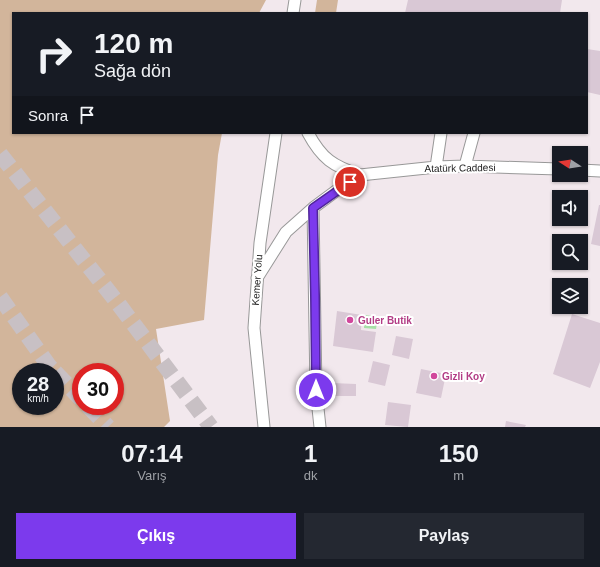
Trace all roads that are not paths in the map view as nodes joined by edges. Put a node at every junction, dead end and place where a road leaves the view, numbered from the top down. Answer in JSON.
{"nodes":[{"id":1,"x":295,"y":0,"type":"edge"},
{"id":2,"x":293,"y":12,"type":"edge"},
{"id":3,"x":276,"y":134,"type":"edge"},
{"id":4,"x":309,"y":134,"type":"edge"},
{"id":5,"x":441,"y":134,"type":"edge"},
{"id":6,"x":474,"y":134,"type":"edge"},
{"id":7,"x":465,"y":166,"type":"junction"},
{"id":8,"x":436,"y":167,"type":"junction"},
{"id":9,"x":552,"y":169,"type":"edge"},
{"id":10,"x":588,"y":170,"type":"edge"},
{"id":11,"x":600,"y":171,"type":"edge"},
{"id":12,"x":360,"y":175,"type":"junction"},
{"id":13,"x":313,"y":208,"type":"junction"},
{"id":14,"x":257,"y":278,"type":"junction"},
{"id":15,"x":264,"y":427,"type":"edge"},
{"id":16,"x":320,"y":427,"type":"edge"}],
"edges":[{"from":1,"to":2,"type":"street"},
{"from":3,"to":14,"type":"street","name":"Kemer Yolu"},
{"from":4,"to":12,"type":"street"},
{"from":5,"to":8,"type":"street"},
{"from":6,"to":7,"type":"street"},
{"from":7,"to":8,"type":"street","name":"Atatürk Caddesi"},
{"from":7,"to":9,"type":"street","name":"Atatürk Caddesi"},
{"from":8,"to":12,"type":"street","name":"Atatürk Caddesi"},
{"from":10,"to":11,"type":"street"},
{"from":12,"to":13,"type":"street"},
{"from":13,"to":14,"type":"street"},
{"from":13,"to":16,"type":"street"},
{"from":14,"to":15,"type":"street","name":"Kemer Yolu"}]}
